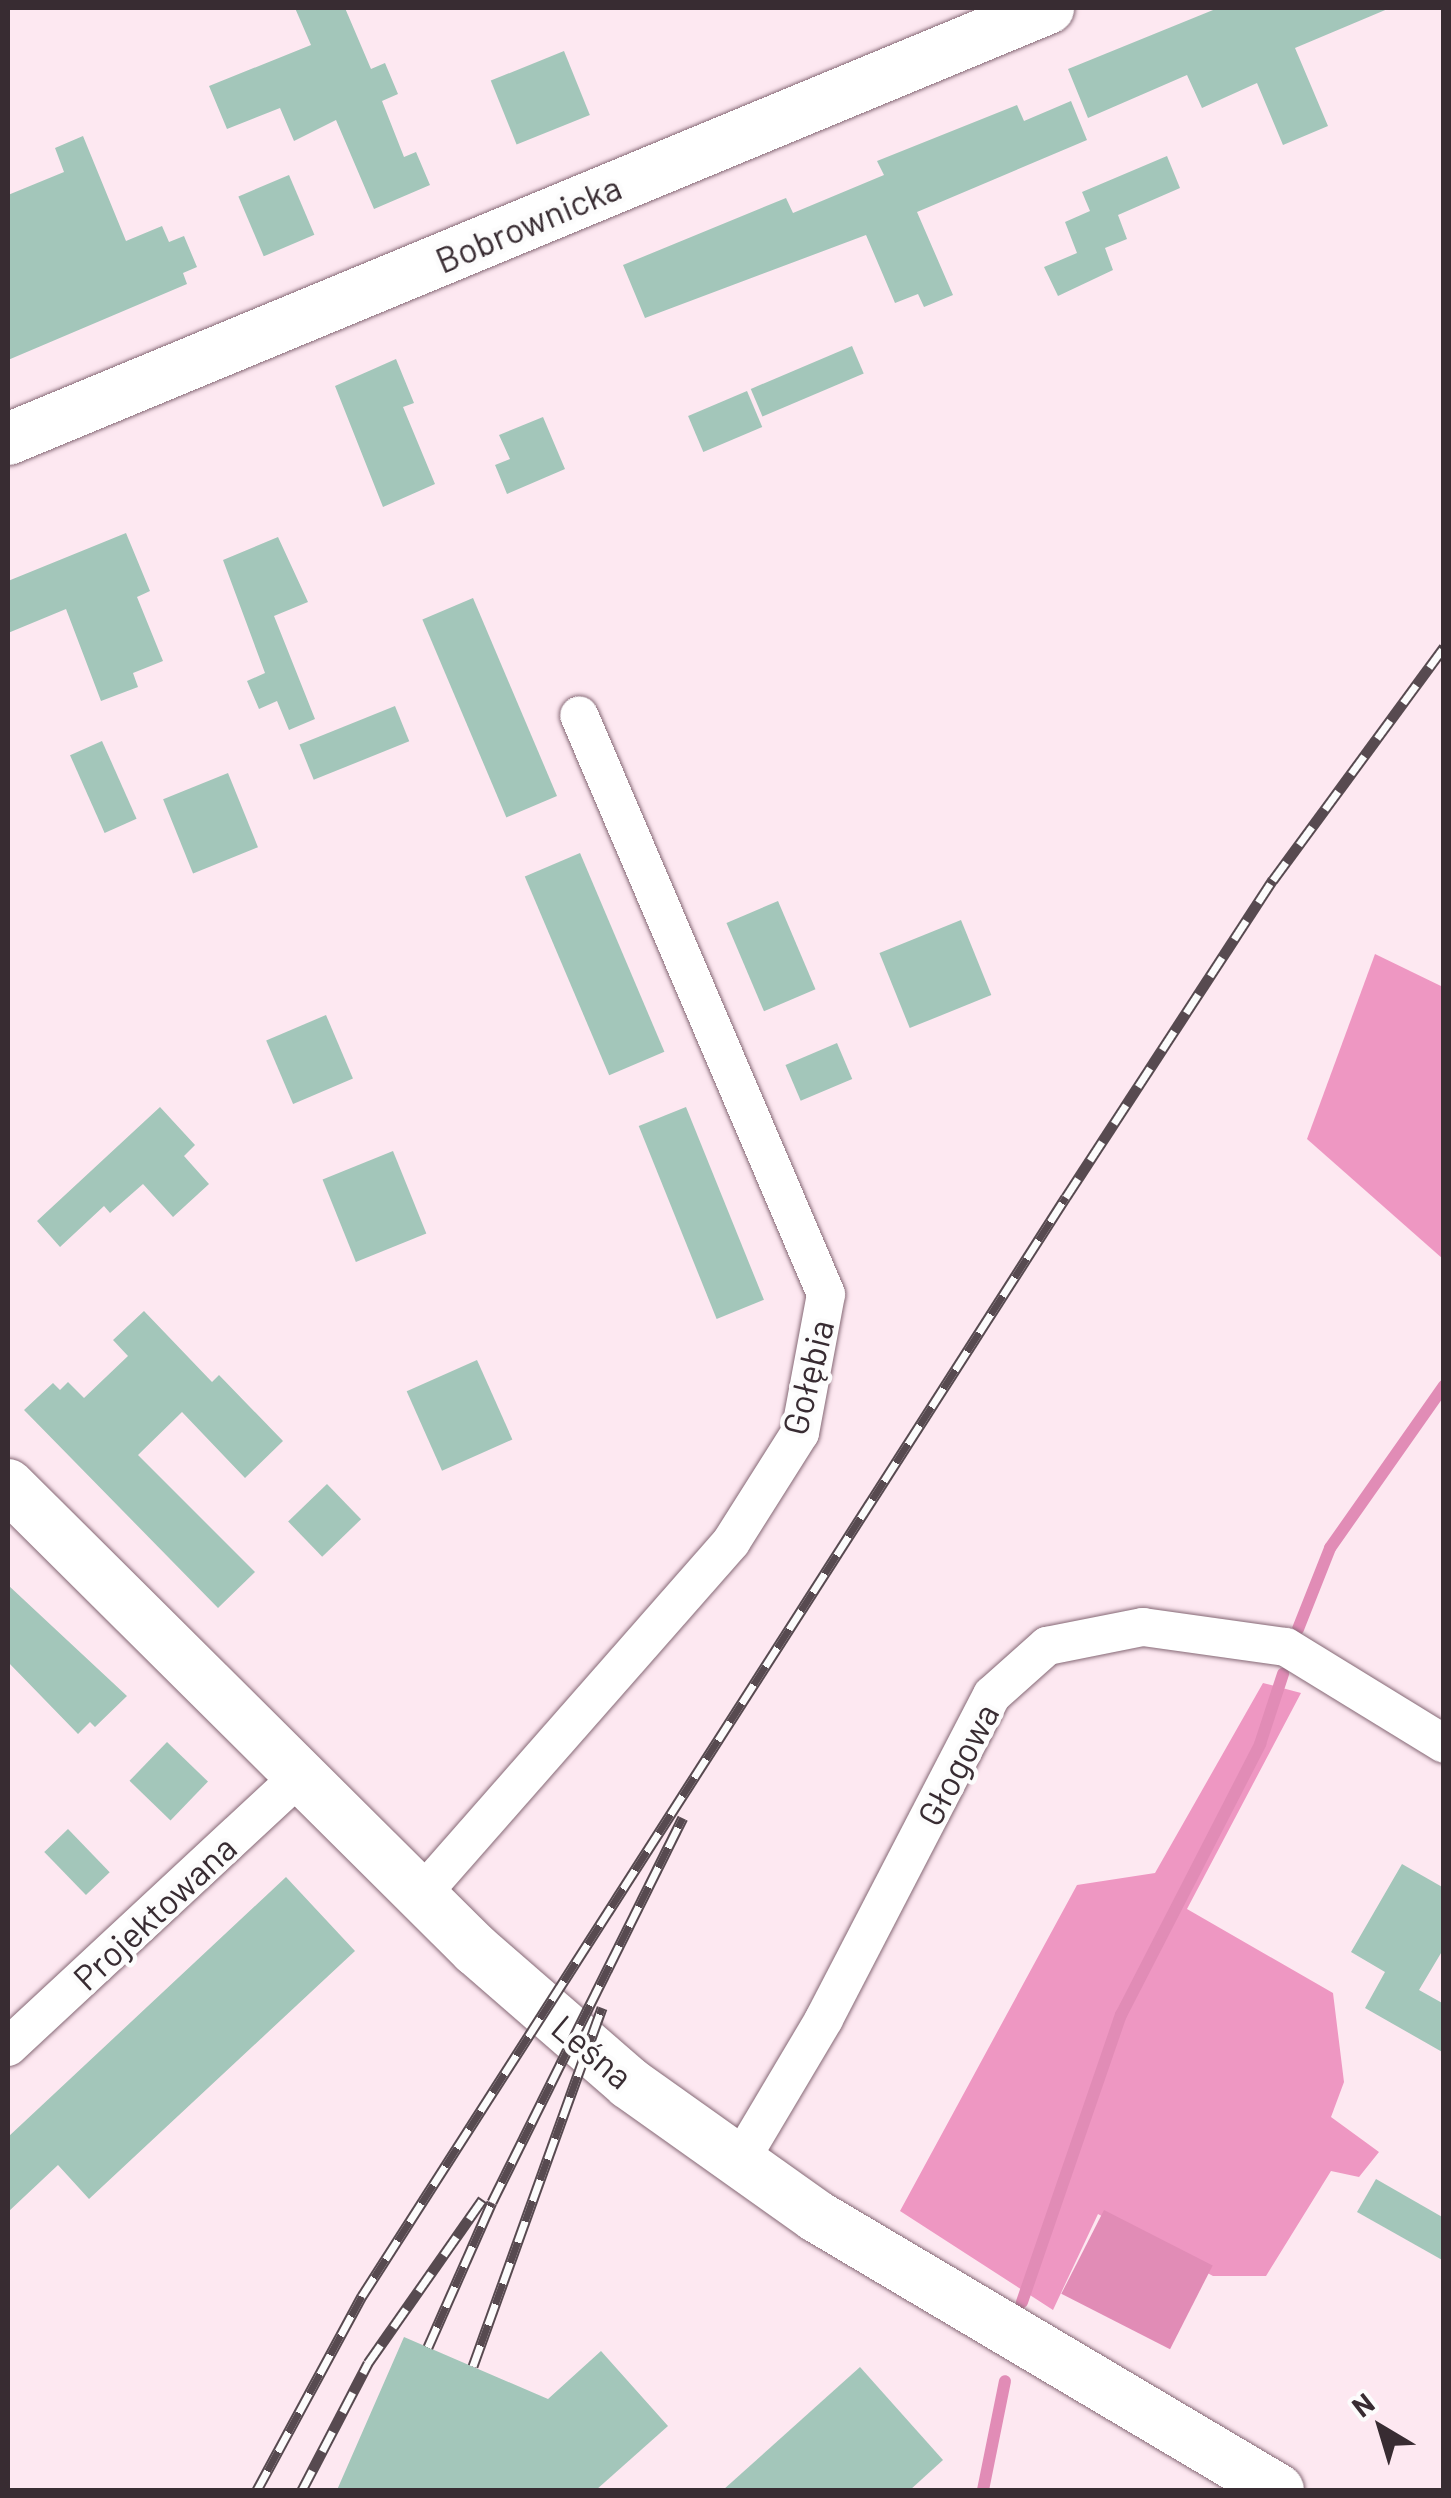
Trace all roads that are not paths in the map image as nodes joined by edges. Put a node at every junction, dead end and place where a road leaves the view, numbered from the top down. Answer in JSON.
{"nodes":[{"id":1,"x":1048,"y":8,"type":"edge"},
{"id":2,"x":8,"y":439,"type":"edge"},
{"id":3,"x":579,"y":715,"type":"dead end"},
{"id":4,"x":8,"y":1484,"type":"edge"},
{"id":5,"x":1444,"y":1744,"type":"edge"},
{"id":6,"x":300,"y":1776,"type":"junction"},
{"id":7,"x":421,"y":1895,"type":"junction"},
{"id":8,"x":8,"y":2047,"type":"edge"},
{"id":9,"x":738,"y":2164,"type":"junction"},
{"id":10,"x":1278,"y":2490,"type":"edge"}],
"edges":[{"from":1,"to":2,"type":"street","name":"Bobrownicka"},
{"from":3,"to":7,"type":"street","name":"Gołębia"},
{"from":4,"to":6,"type":"street","name":"Leśna"},
{"from":5,"to":9,"type":"street","name":"Głogowa"},
{"from":6,"to":7,"type":"street","name":"Leśna"},
{"from":6,"to":8,"type":"street","name":"Projektowana"},
{"from":7,"to":9,"type":"street","name":"Leśna"},
{"from":9,"to":10,"type":"street","name":"Leśna"}]}
